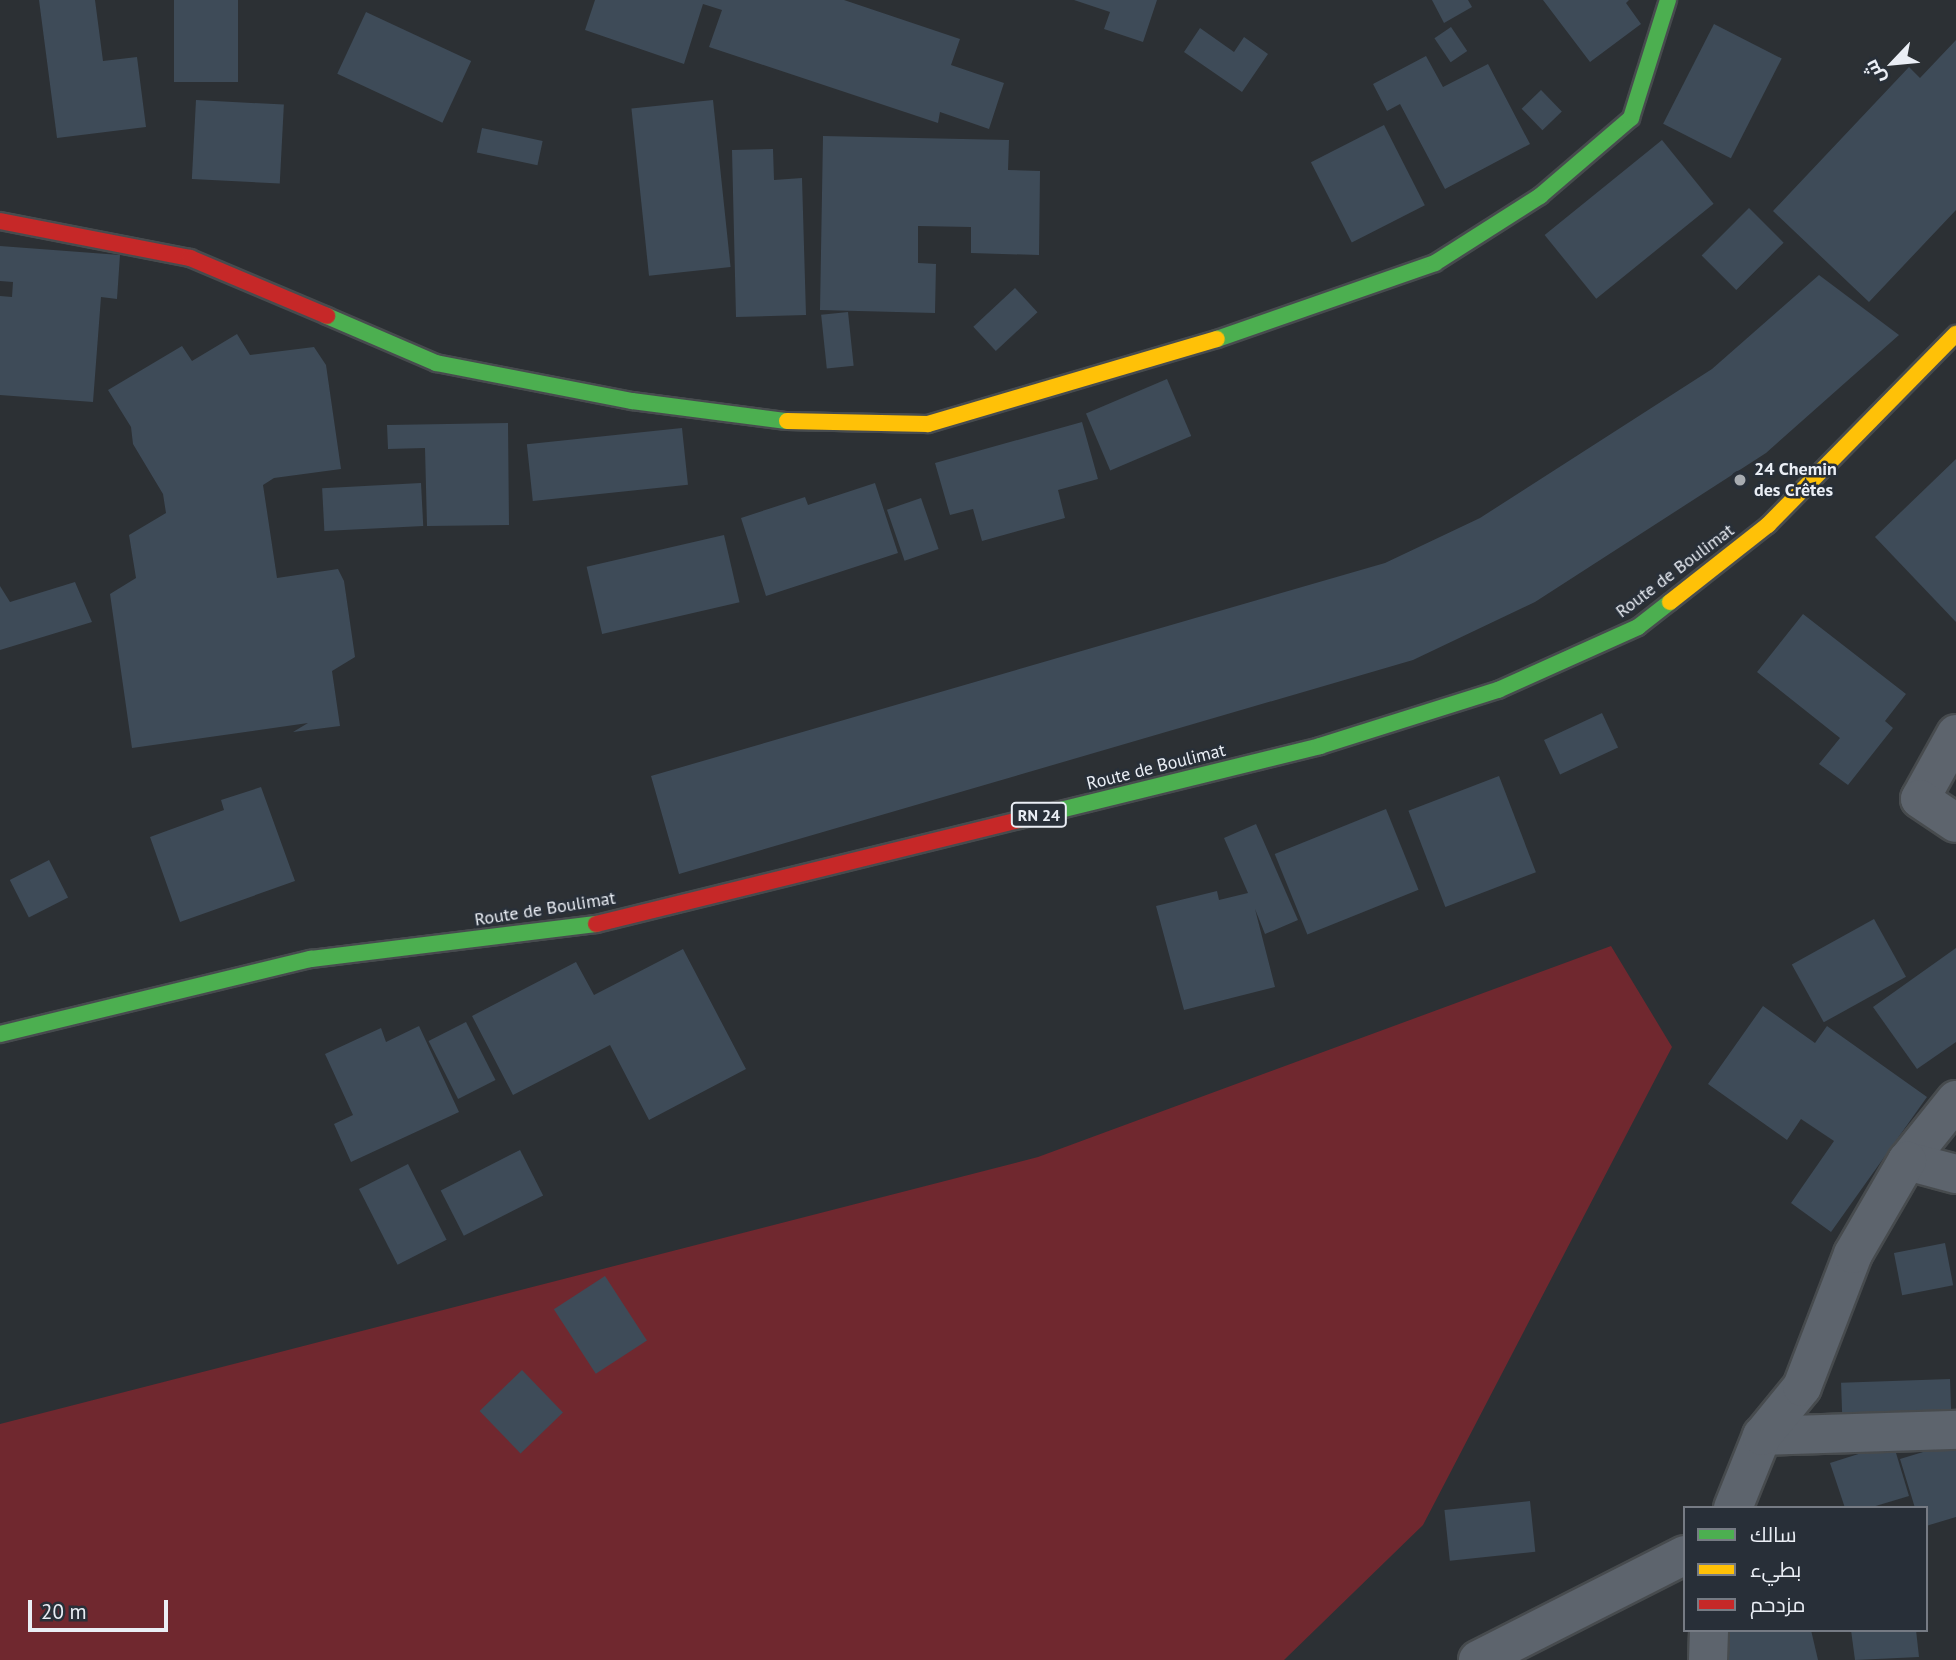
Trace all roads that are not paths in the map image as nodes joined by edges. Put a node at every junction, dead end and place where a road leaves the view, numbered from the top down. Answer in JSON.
{"nodes":[{"id":1,"x":1668,"y":0,"type":"edge"},
{"id":2,"x":0,"y":221,"type":"edge"},
{"id":3,"x":1956,"y":334,"type":"edge"},
{"id":4,"x":1956,"y":734,"type":"edge"},
{"id":5,"x":1956,"y":823,"type":"edge"},
{"id":6,"x":0,"y":1034,"type":"edge"},
{"id":7,"x":1956,"y":1100,"type":"edge"},
{"id":8,"x":1907,"y":1161,"type":"junction"},
{"id":9,"x":1956,"y":1174,"type":"edge"},
{"id":10,"x":1956,"y":1430,"type":"edge"},
{"id":11,"x":1762,"y":1436,"type":"junction"},
{"id":12,"x":1734,"y":1506,"type":"edge"},
{"id":13,"x":1683,"y":1556,"type":"edge"},
{"id":14,"x":1709,"y":1632,"type":"edge"},
{"id":15,"x":1478,"y":1660,"type":"edge"},
{"id":16,"x":1708,"y":1660,"type":"edge"}],
"edges":[{"from":1,"to":2,"type":"main road"},
{"from":3,"to":6,"type":"main road","name":"Route de Boulimat","number":"RN 24"},
{"from":4,"to":5,"type":"street"},
{"from":7,"to":8,"type":"street"},
{"from":8,"to":9,"type":"street"},
{"from":8,"to":11,"type":"street"},
{"from":10,"to":11,"type":"street"},
{"from":11,"to":12,"type":"street"},
{"from":13,"to":15,"type":"street"},
{"from":14,"to":16,"type":"street"}]}
